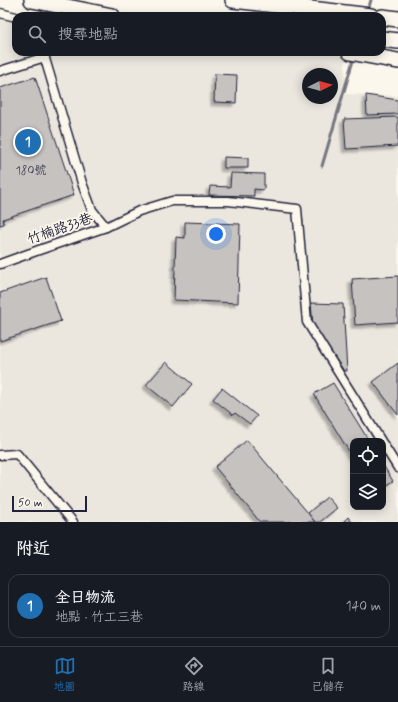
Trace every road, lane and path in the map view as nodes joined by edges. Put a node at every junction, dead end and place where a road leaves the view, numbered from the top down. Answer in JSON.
{"nodes":[{"id":1,"x":32,"y":0,"type":"edge"},
{"id":2,"x":232,"y":0,"type":"edge"},
{"id":3,"x":0,"y":12,"type":"edge"},
{"id":4,"x":92,"y":12,"type":"edge"},
{"id":5,"x":339,"y":12,"type":"edge"},
{"id":6,"x":12,"y":16,"type":"edge"},
{"id":7,"x":386,"y":18,"type":"edge"},
{"id":8,"x":398,"y":19,"type":"edge"},
{"id":9,"x":386,"y":39,"type":"edge"},
{"id":10,"x":398,"y":40,"type":"edge"},
{"id":11,"x":41,"y":56,"type":"edge"},
{"id":12,"x":44,"y":56,"type":"edge"},
{"id":13,"x":371,"y":56,"type":"edge"},
{"id":14,"x":398,"y":61,"type":"edge"},
{"id":15,"x":0,"y":71,"type":"edge"},
{"id":16,"x":106,"y":227,"type":"junction"},
{"id":17,"x":0,"y":264,"type":"edge"},
{"id":18,"x":379,"y":438,"type":"edge"},
{"id":19,"x":386,"y":449,"type":"edge"},
{"id":20,"x":0,"y":455,"type":"edge"},
{"id":21,"x":398,"y":468,"type":"edge"},
{"id":22,"x":73,"y":522,"type":"edge"}],
"edges":[{"from":1,"to":4,"type":"highway"},
{"from":2,"to":5,"type":"highway"},
{"from":3,"to":6,"type":"street"},
{"from":7,"to":8,"type":"highway"},
{"from":9,"to":10,"type":"highway"},
{"from":11,"to":15,"type":"street"},
{"from":12,"to":16,"type":"street"},
{"from":13,"to":14,"type":"highway"},
{"from":16,"to":17,"type":"street","name":"竹楠路33巷"},
{"from":16,"to":18,"type":"street","name":"竹楠路33巷"},
{"from":19,"to":21,"type":"street"},
{"from":20,"to":22,"type":"street"}]}
